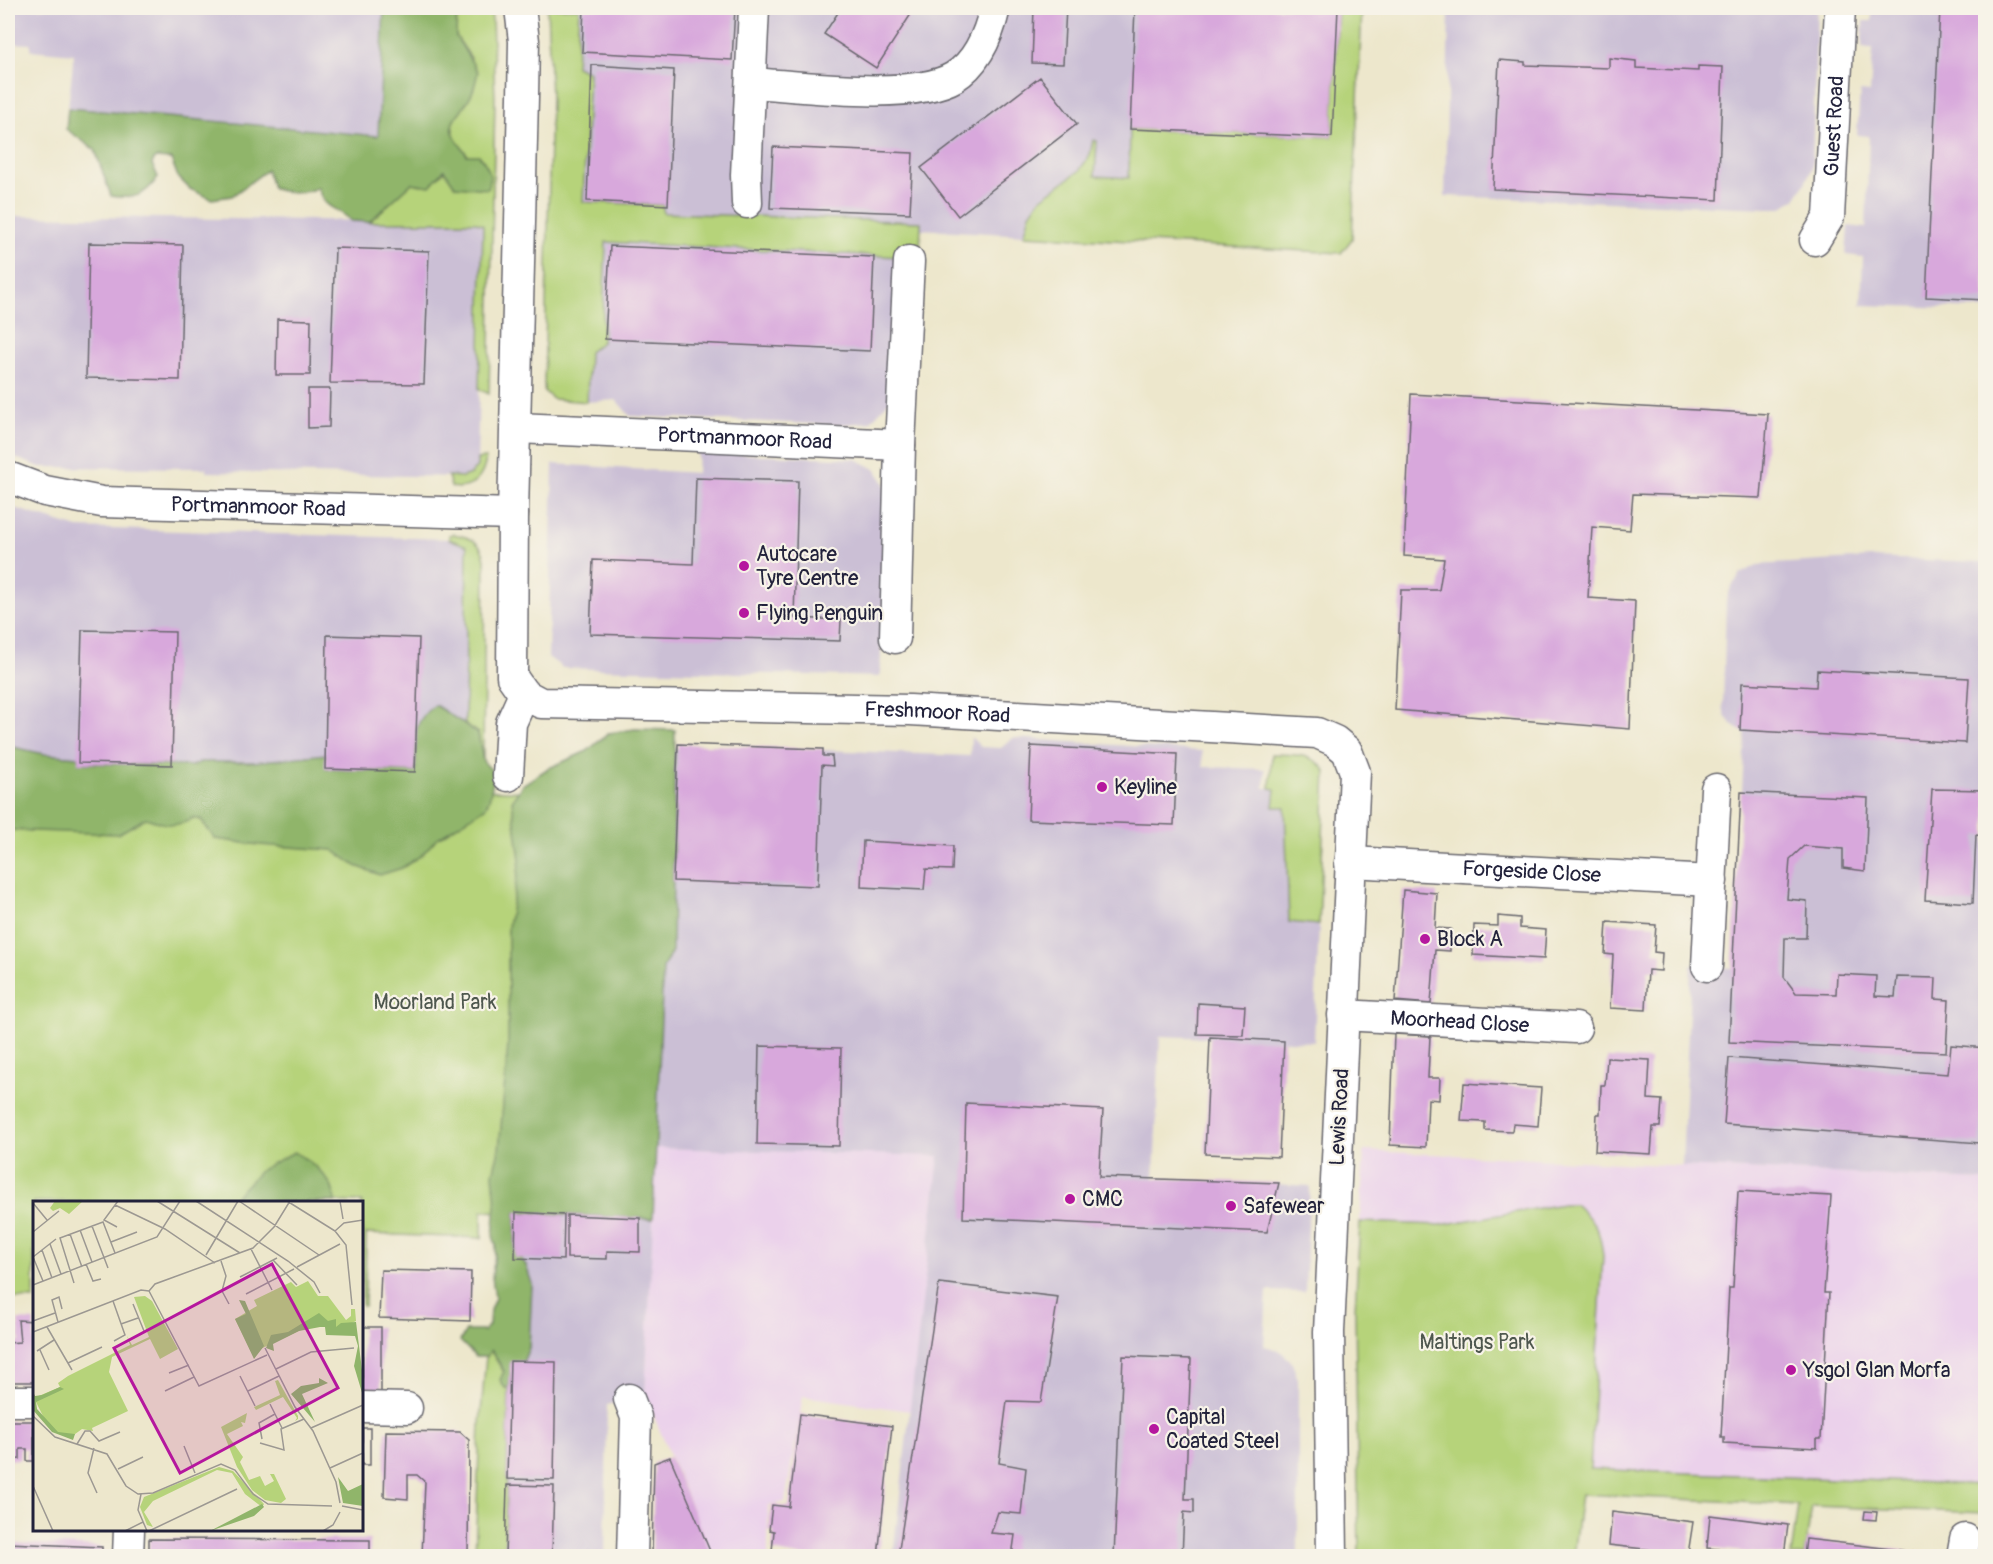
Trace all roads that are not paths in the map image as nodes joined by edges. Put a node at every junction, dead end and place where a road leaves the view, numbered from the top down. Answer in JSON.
{"nodes":[{"id":1,"x":520,"y":8,"type":"edge"},
{"id":2,"x":754,"y":8,"type":"edge"},
{"id":3,"x":995,"y":8,"type":"edge"},
{"id":4,"x":1840,"y":8,"type":"edge"},
{"id":5,"x":752,"y":83,"type":"junction"},
{"id":6,"x":747,"y":189,"type":"dead end"},
{"id":7,"x":1815,"y":240,"type":"dead end"},
{"id":8,"x":909,"y":261,"type":"dead end"},
{"id":9,"x":517,"y":428,"type":"junction"},
{"id":10,"x":900,"y":445,"type":"junction"},
{"id":11,"x":8,"y":477,"type":"edge"},
{"id":12,"x":513,"y":514,"type":"junction"},
{"id":13,"x":895,"y":638,"type":"dead end"},
{"id":14,"x":524,"y":694,"type":"junction"},
{"id":15,"x":1347,"y":751,"type":"joint"},
{"id":16,"x":508,"y":776,"type":"dead end"},
{"id":17,"x":1716,"y":789,"type":"dead end"},
{"id":18,"x":1350,"y":862,"type":"junction"},
{"id":19,"x":1712,"y":881,"type":"junction"},
{"id":20,"x":1707,"y":966,"type":"dead end"},
{"id":21,"x":1343,"y":1015,"type":"junction"},
{"id":22,"x":1576,"y":1028,"type":"dead end"},
{"id":23,"x":629,"y":1399,"type":"dead end"},
{"id":24,"x":8,"y":1401,"type":"edge"},
{"id":25,"x":33,"y":1401,"type":"edge"},
{"id":26,"x":363,"y":1407,"type":"edge"},
{"id":27,"x":407,"y":1408,"type":"dead end"},
{"id":28,"x":129,"y":1531,"type":"edge"},
{"id":29,"x":128,"y":1557,"type":"edge"},
{"id":30,"x":632,"y":1557,"type":"edge"},
{"id":31,"x":1332,"y":1557,"type":"edge"}],
"edges":[{"from":1,"to":9,"type":"street"},
{"from":2,"to":5,"type":"street"},
{"from":3,"to":5,"type":"street"},
{"from":4,"to":7,"type":"street","name":"Guest Road"},
{"from":5,"to":6,"type":"street"},
{"from":8,"to":10,"type":"street"},
{"from":9,"to":10,"type":"street","name":"Portmanmoor Road"},
{"from":9,"to":12,"type":"street"},
{"from":10,"to":13,"type":"street"},
{"from":11,"to":12,"type":"street","name":"Portmanmoor Road"},
{"from":12,"to":14,"type":"street"},
{"from":14,"to":15,"type":"street","name":"Freshmoor Road"},
{"from":14,"to":16,"type":"street"},
{"from":15,"to":18,"type":"street","name":"Lewis Road"},
{"from":17,"to":19,"type":"street"},
{"from":18,"to":19,"type":"street","name":"Forgeside Close"},
{"from":18,"to":21,"type":"street","name":"Lewis Road"},
{"from":19,"to":20,"type":"street"},
{"from":21,"to":22,"type":"street","name":"Moorhead Close"},
{"from":21,"to":31,"type":"street","name":"Lewis Road"},
{"from":23,"to":30,"type":"street"},
{"from":24,"to":25,"type":"street"},
{"from":26,"to":27,"type":"street"},
{"from":28,"to":29,"type":"street"}]}
